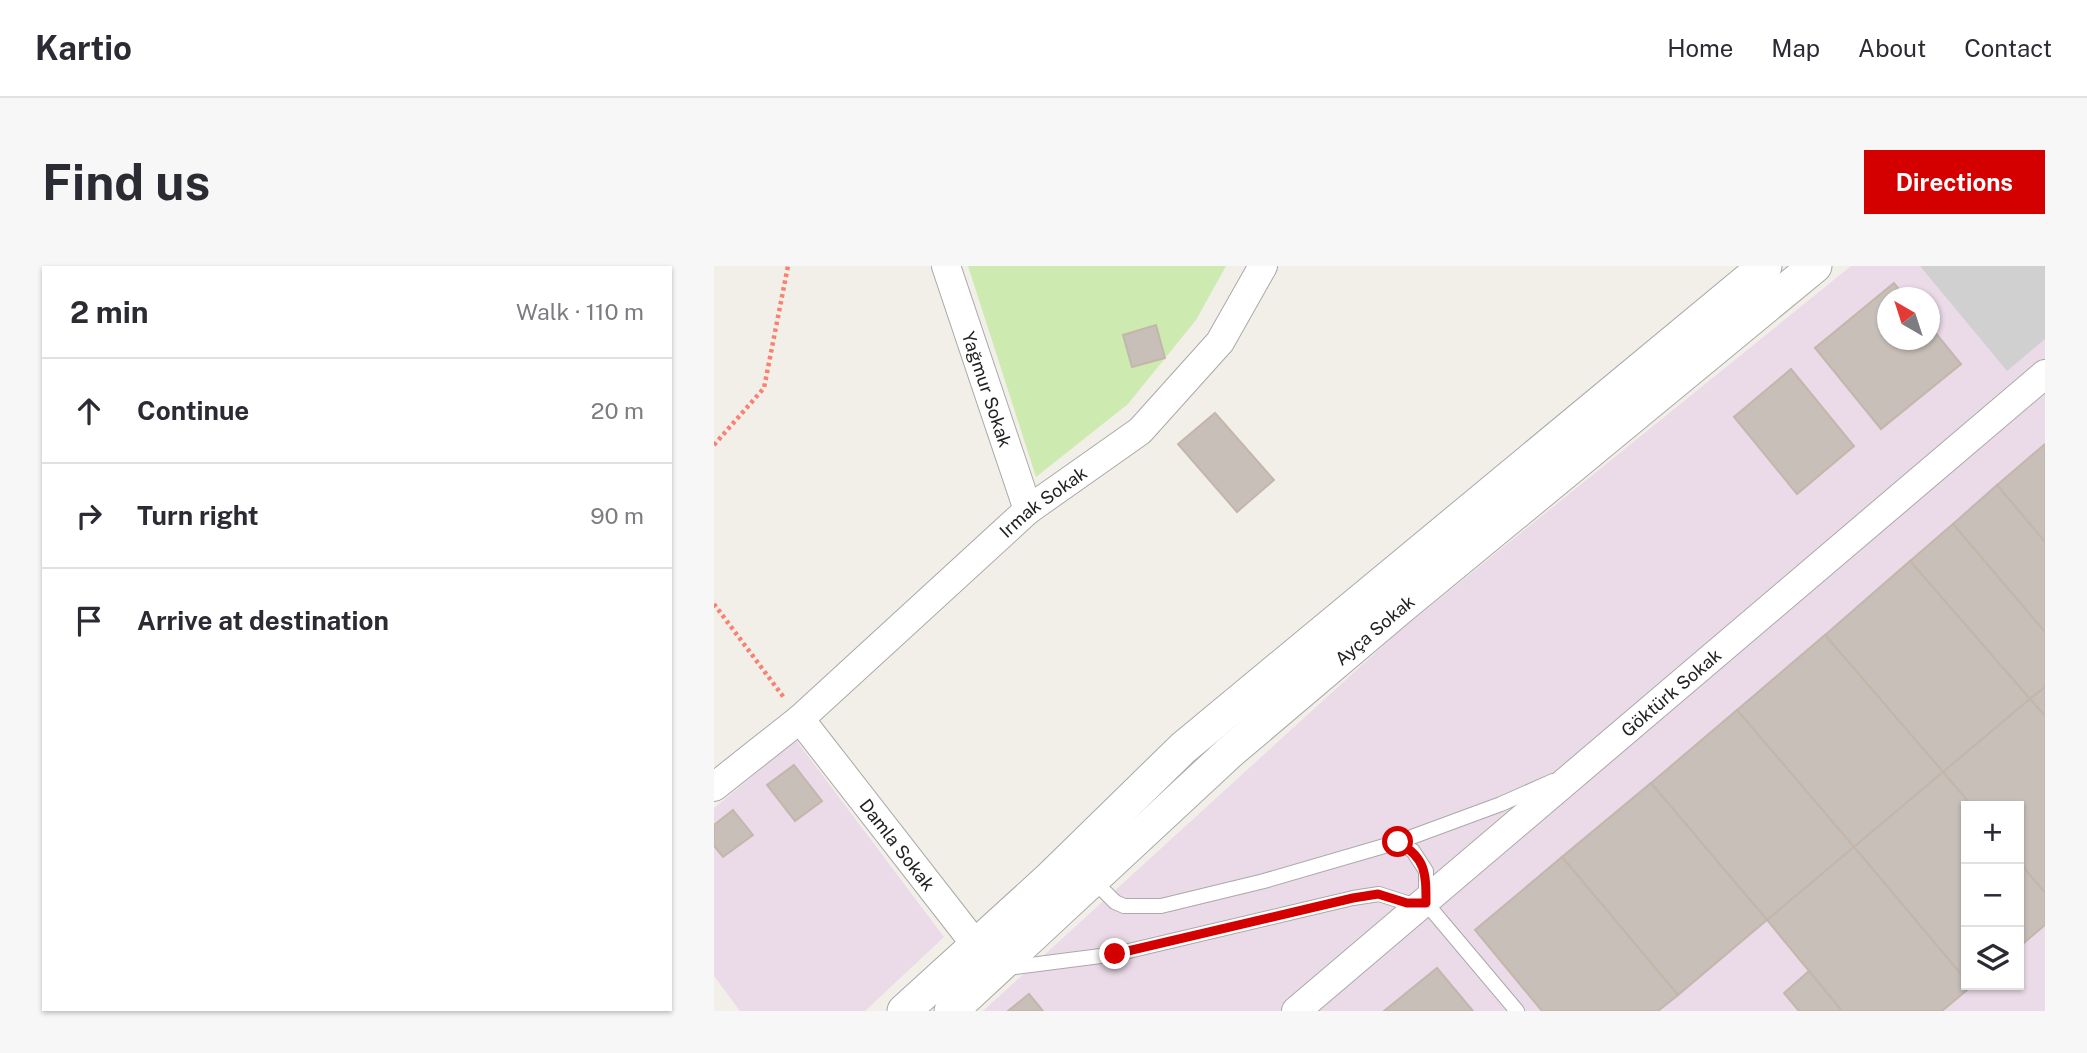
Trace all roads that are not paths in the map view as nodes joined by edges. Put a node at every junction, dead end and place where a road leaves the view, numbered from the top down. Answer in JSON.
{"nodes":[{"id":1,"x":946,"y":266,"type":"edge"},
{"id":2,"x":1263,"y":266,"type":"edge"},
{"id":3,"x":1765,"y":266,"type":"edge"},
{"id":4,"x":1815,"y":266,"type":"edge"},
{"id":5,"x":2045,"y":374,"type":"edge"},
{"id":6,"x":1028,"y":510,"type":"junction"},
{"id":7,"x":800,"y":719,"type":"junction"},
{"id":8,"x":1584,"y":768,"type":"junction"},
{"id":9,"x":714,"y":787,"type":"edge"},
{"id":10,"x":1398,"y":842,"type":"junction"},
{"id":11,"x":1092,"y":879,"type":"junction"},
{"id":12,"x":1426,"y":903,"type":"junction"},
{"id":13,"x":985,"y":958,"type":"junction"},
{"id":14,"x":904,"y":1011,"type":"edge"},
{"id":15,"x":951,"y":1011,"type":"edge"},
{"id":16,"x":1296,"y":1011,"type":"edge"},
{"id":17,"x":1517,"y":1011,"type":"edge"}],
"edges":[{"from":1,"to":6,"type":"street","name":"Yağmur Sokak"},
{"from":2,"to":6,"type":"street","name":"Irmak Sokak"},
{"from":3,"to":13,"type":"street","name":"Ayça Sokak"},
{"from":4,"to":11,"type":"street","name":"Ayça Sokak"},
{"from":5,"to":8,"type":"street","name":"Göktürk Sokak"},
{"from":6,"to":7,"type":"street","name":"Irmak Sokak"},
{"from":7,"to":9,"type":"street","name":"Irmak Sokak"},
{"from":7,"to":13,"type":"street","name":"Damla Sokak"},
{"from":8,"to":10,"type":"lane"},
{"from":8,"to":12,"type":"street","name":"Göktürk Sokak"},
{"from":10,"to":11,"type":"lane"},
{"from":10,"to":12,"type":"lane"},
{"from":11,"to":13,"type":"street","name":"Ayça Sokak"},
{"from":12,"to":13,"type":"lane"},
{"from":12,"to":16,"type":"street","name":"Göktürk Sokak"},
{"from":12,"to":17,"type":"lane"},
{"from":13,"to":14,"type":"street"},
{"from":13,"to":15,"type":"street","name":"Ayça Sokak"}]}
